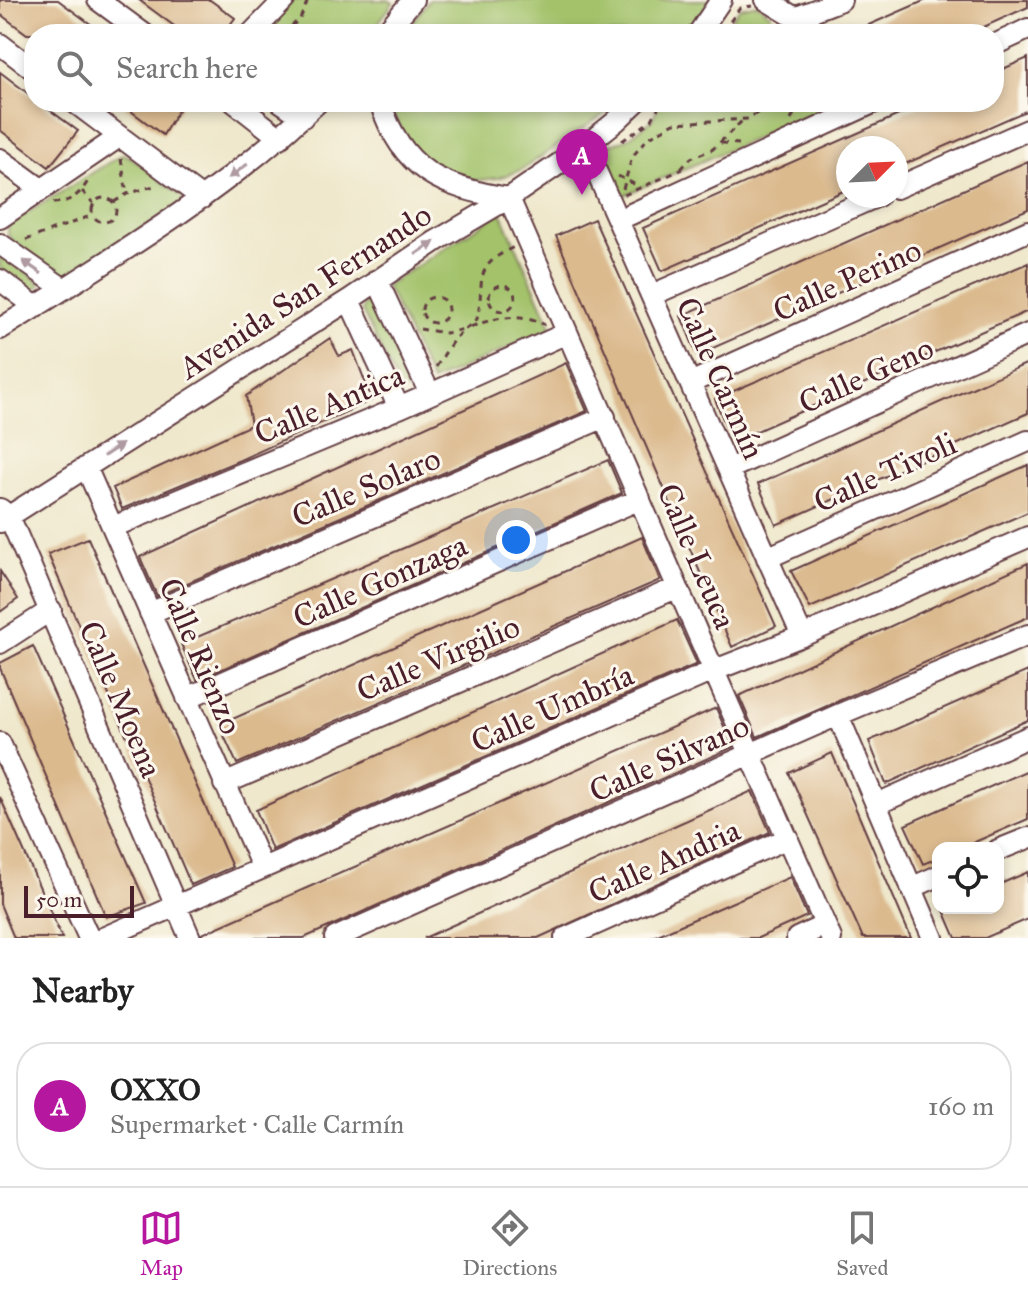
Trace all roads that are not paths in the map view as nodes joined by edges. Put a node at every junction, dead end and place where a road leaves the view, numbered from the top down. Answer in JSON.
{"nodes":[{"id":1,"x":98,"y":0,"type":"edge"},
{"id":2,"x":721,"y":0,"type":"edge"},
{"id":3,"x":841,"y":0,"type":"edge"},
{"id":4,"x":406,"y":2,"type":"edge"},
{"id":5,"x":761,"y":2,"type":"edge"},
{"id":6,"x":271,"y":4,"type":"edge"},
{"id":7,"x":808,"y":18,"type":"edge"},
{"id":8,"x":130,"y":24,"type":"edge"},
{"id":9,"x":258,"y":24,"type":"edge"},
{"id":10,"x":391,"y":24,"type":"edge"},
{"id":11,"x":705,"y":24,"type":"edge"},
{"id":12,"x":1028,"y":29,"type":"edge"},
{"id":13,"x":1004,"y":40,"type":"edge"},
{"id":14,"x":0,"y":44,"type":"edge"},
{"id":15,"x":24,"y":62,"type":"edge"},
{"id":16,"x":84,"y":112,"type":"edge"},
{"id":17,"x":247,"y":112,"type":"edge"},
{"id":18,"x":296,"y":112,"type":"edge"},
{"id":19,"x":308,"y":112,"type":"edge"},
{"id":20,"x":384,"y":112,"type":"edge"},
{"id":21,"x":626,"y":112,"type":"edge"},
{"id":22,"x":839,"y":112,"type":"edge"},
{"id":23,"x":303,"y":117,"type":"junction"},
{"id":24,"x":1028,"y":130,"type":"edge"},
{"id":25,"x":280,"y":138,"type":"junction"},
{"id":26,"x":585,"y":146,"type":"junction"},
{"id":27,"x":121,"y":149,"type":"junction"},
{"id":28,"x":0,"y":159,"type":"edge"},
{"id":29,"x":908,"y":183,"type":"edge"},
{"id":30,"x":47,"y":193,"type":"junction"},
{"id":31,"x":202,"y":198,"type":"junction"},
{"id":32,"x":509,"y":198,"type":"junction"},
{"id":33,"x":851,"y":208,"type":"edge"},
{"id":34,"x":0,"y":218,"type":"edge"},
{"id":35,"x":618,"y":220,"type":"junction"},
{"id":36,"x":1028,"y":231,"type":"edge"},
{"id":37,"x":0,"y":244,"type":"edge"},
{"id":38,"x":0,"y":280,"type":"edge"},
{"id":39,"x":377,"y":280,"type":"junction"},
{"id":40,"x":64,"y":289,"type":"junction"},
{"id":41,"x":652,"y":295,"type":"junction"},
{"id":42,"x":349,"y":300,"type":"junction"},
{"id":43,"x":36,"y":307,"type":"junction"},
{"id":44,"x":0,"y":329,"type":"edge"},
{"id":45,"x":560,"y":330,"type":"junction"},
{"id":46,"x":1028,"y":334,"type":"edge"},
{"id":47,"x":690,"y":383,"type":"junction"},
{"id":48,"x":430,"y":394,"type":"junction"},
{"id":49,"x":399,"y":408,"type":"junction"},
{"id":50,"x":605,"y":417,"type":"junction"},
{"id":51,"x":1028,"y":441,"type":"edge"},
{"id":52,"x":86,"y":467,"type":"junction"},
{"id":53,"x":729,"y":469,"type":"junction"},
{"id":54,"x":640,"y":499,"type":"junction"},
{"id":55,"x":3,"y":516,"type":"edge"},
{"id":56,"x":113,"y":527,"type":"junction"},
{"id":57,"x":1028,"y":537,"type":"edge"},
{"id":58,"x":767,"y":558,"type":"junction"},
{"id":59,"x":676,"y":588,"type":"junction"},
{"id":60,"x":51,"y":610,"type":"junction"},
{"id":61,"x":150,"y":613,"type":"junction"},
{"id":62,"x":1028,"y":635,"type":"edge"},
{"id":63,"x":802,"y":636,"type":"junction"},
{"id":64,"x":0,"y":643,"type":"edge"},
{"id":65,"x":715,"y":670,"type":"junction"},
{"id":66,"x":187,"y":698,"type":"junction"},
{"id":67,"x":838,"y":715,"type":"junction"},
{"id":68,"x":1028,"y":737,"type":"edge"},
{"id":69,"x":0,"y":743,"type":"edge"},
{"id":70,"x":752,"y":755,"type":"junction"},
{"id":71,"x":224,"y":784,"type":"junction"},
{"id":72,"x":877,"y":804,"type":"junction"},
{"id":73,"x":788,"y":838,"type":"junction"},
{"id":74,"x":1028,"y":838,"type":"edge"},
{"id":75,"x":1004,"y":848,"type":"edge"},
{"id":76,"x":262,"y":867,"type":"junction"},
{"id":77,"x":932,"y":879,"type":"edge"},
{"id":78,"x":911,"y":888,"type":"junction"},
{"id":79,"x":177,"y":907,"type":"junction"},
{"id":80,"x":828,"y":932,"type":"edge"},
{"id":81,"x":89,"y":938,"type":"edge"},
{"id":82,"x":103,"y":938,"type":"edge"},
{"id":83,"x":190,"y":938,"type":"edge"},
{"id":84,"x":335,"y":938,"type":"edge"},
{"id":85,"x":565,"y":938,"type":"edge"},
{"id":86,"x":797,"y":938,"type":"edge"},
{"id":87,"x":933,"y":938,"type":"edge"}],
"edges":[{"from":1,"to":8,"type":"street"},
{"from":2,"to":11,"type":"street"},
{"from":3,"to":7,"type":"street"},
{"from":4,"to":10,"type":"street"},
{"from":5,"to":7,"type":"street"},
{"from":6,"to":9,"type":"street"},
{"from":12,"to":13,"type":"street"},
{"from":14,"to":15,"type":"street"},
{"from":16,"to":27,"type":"street"},
{"from":17,"to":25,"type":"street"},
{"from":18,"to":23,"type":"street"},
{"from":19,"to":23,"type":"street"},
{"from":20,"to":32,"type":"street"},
{"from":21,"to":26,"type":"street","name":"Avenida San Fernando"},
{"from":22,"to":35,"type":"street"},
{"from":23,"to":25,"type":"street"},
{"from":24,"to":29,"type":"street"},
{"from":25,"to":31,"type":"street","one_way":true},
{"from":26,"to":32,"type":"street","name":"Avenida San Fernando"},
{"from":26,"to":35,"type":"street","name":"Calle Carmín"},
{"from":27,"to":30,"type":"street"},
{"from":27,"to":31,"type":"street"},
{"from":28,"to":30,"type":"street"},
{"from":30,"to":34,"type":"street"},
{"from":31,"to":40,"type":"street"},
{"from":39,"to":32,"type":"street","name":"Avenida San Fernando","one_way":true},
{"from":32,"to":45,"type":"street","name":"Calle Leuca"},
{"from":33,"to":41,"type":"street"},
{"from":35,"to":41,"type":"street","name":"Calle Carmín"},
{"from":36,"to":47,"type":"street","name":"Calle Perino"},
{"from":40,"to":37,"type":"street","one_way":true},
{"from":38,"to":43,"type":"street"},
{"from":39,"to":42,"type":"street","name":"Avenida San Fernando"},
{"from":39,"to":48,"type":"street"},
{"from":40,"to":43,"type":"street"},
{"from":41,"to":47,"type":"street","name":"Calle Carmín"},
{"from":42,"to":49,"type":"street"},
{"from":52,"to":42,"type":"street","name":"Avenida San Fernando","one_way":true},
{"from":43,"to":44,"type":"street"},
{"from":45,"to":48,"type":"street","name":"Calle Antica"},
{"from":45,"to":50,"type":"street","name":"Calle Leuca"},
{"from":46,"to":53,"type":"street","name":"Calle Geno"},
{"from":47,"to":53,"type":"street","name":"Calle Carmín"},
{"from":48,"to":49,"type":"street","name":"Calle Antica"},
{"from":49,"to":56,"type":"street","name":"Calle Antica"},
{"from":50,"to":54,"type":"street","name":"Calle Leuca"},
{"from":50,"to":61,"type":"street","name":"Calle Solaro"},
{"from":51,"to":58,"type":"street","name":"Calle Tivoli"},
{"from":52,"to":55,"type":"street","name":"Avenida San Fernando"},
{"from":52,"to":56,"type":"street","name":"Calle Rienzo"},
{"from":53,"to":58,"type":"street","name":"Calle Carmín"},
{"from":54,"to":59,"type":"street","name":"Calle Leuca"},
{"from":54,"to":66,"type":"street","name":"Calle Gonzaga"},
{"from":55,"to":60,"type":"street","name":"Calle Moena"},
{"from":56,"to":61,"type":"street","name":"Calle Rienzo"},
{"from":57,"to":63,"type":"street","name":"Calle Umbría"},
{"from":58,"to":63,"type":"street","name":"Calle Carmín"},
{"from":59,"to":65,"type":"street","name":"Calle Leuca"},
{"from":59,"to":71,"type":"street","name":"Calle Virgilio"},
{"from":60,"to":64,"type":"street"},
{"from":60,"to":79,"type":"street","name":"Calle Moena"},
{"from":61,"to":66,"type":"street","name":"Calle Rienzo"},
{"from":62,"to":67,"type":"street","name":"Calle Silvano"},
{"from":63,"to":65,"type":"street","name":"Calle Umbría"},
{"from":65,"to":70,"type":"street","name":"Calle Leuca"},
{"from":65,"to":76,"type":"street","name":"Calle Umbría"},
{"from":66,"to":71,"type":"street","name":"Calle Rienzo"},
{"from":67,"to":70,"type":"street","name":"Calle Silvano"},
{"from":67,"to":72,"type":"street"},
{"from":68,"to":72,"type":"street"},
{"from":69,"to":81,"type":"street"},
{"from":70,"to":73,"type":"street","name":"Calle Leuca"},
{"from":70,"to":84,"type":"street","name":"Calle Silvano"},
{"from":71,"to":76,"type":"street","name":"Calle Rienzo"},
{"from":72,"to":78,"type":"street"},
{"from":73,"to":80,"type":"street","name":"Calle Leuca"},
{"from":73,"to":85,"type":"street","name":"Calle Andria"},
{"from":74,"to":75,"type":"street"},
{"from":76,"to":79,"type":"street","name":"Calle Umbría"},
{"from":77,"to":78,"type":"street"},
{"from":78,"to":87,"type":"street"},
{"from":79,"to":82,"type":"street","name":"Calle Umbría"},
{"from":79,"to":83,"type":"street","name":"Calle Moena"},
{"from":80,"to":86,"type":"street"}]}
